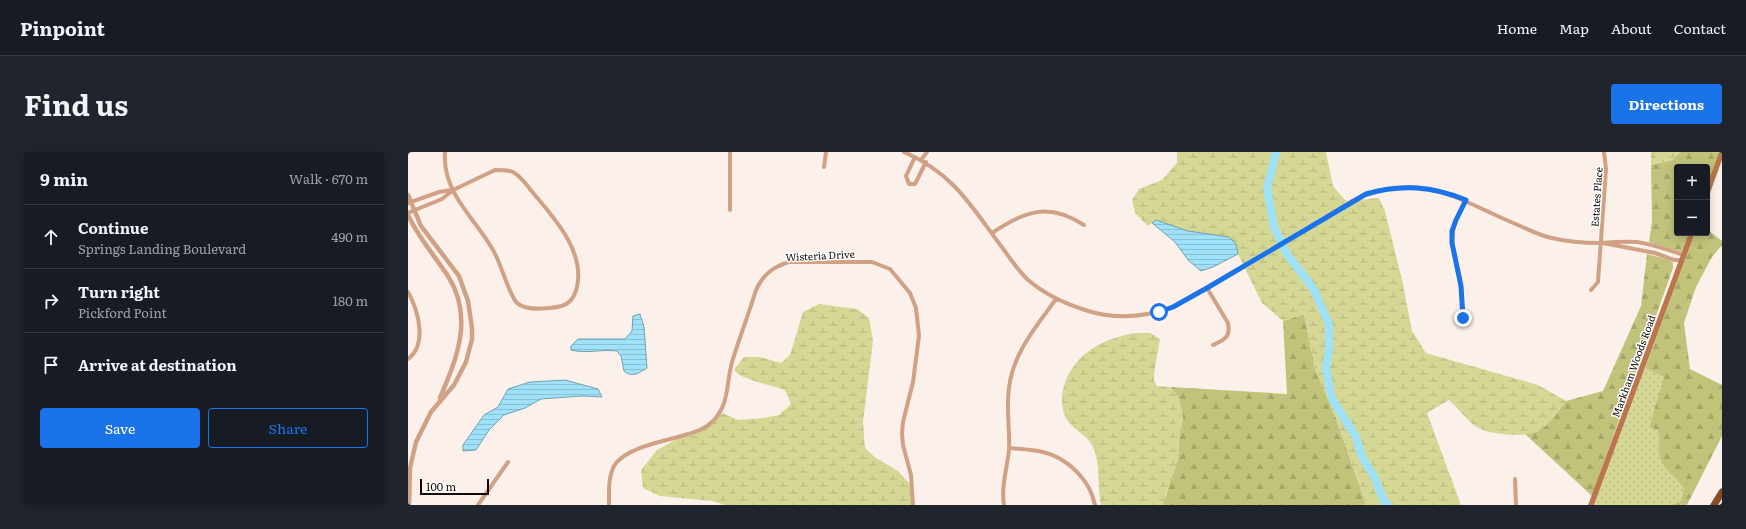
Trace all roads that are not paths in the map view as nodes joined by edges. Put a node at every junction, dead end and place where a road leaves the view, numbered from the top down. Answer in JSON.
{"nodes":[{"id":1,"x":445,"y":152,"type":"edge"},
{"id":2,"x":730,"y":152,"type":"edge"},
{"id":3,"x":826,"y":152,"type":"edge"},
{"id":4,"x":904,"y":152,"type":"edge"},
{"id":5,"x":927,"y":152,"type":"edge"},
{"id":6,"x":1604,"y":152,"type":"edge"},
{"id":7,"x":1722,"y":152,"type":"edge"},
{"id":8,"x":916,"y":157,"type":"junction"},
{"id":9,"x":921,"y":160,"type":"junction"},
{"id":10,"x":926,"y":162,"type":"junction"},
{"id":11,"x":824,"y":167,"type":"dead end"},
{"id":12,"x":1710,"y":184,"type":"edge"},
{"id":13,"x":453,"y":190,"type":"junction"},
{"id":14,"x":408,"y":195,"type":"edge"},
{"id":15,"x":1466,"y":200,"type":"junction"},
{"id":16,"x":409,"y":203,"type":"edge"},
{"id":17,"x":730,"y":210,"type":"dead end"},
{"id":18,"x":414,"y":211,"type":"junction"},
{"id":19,"x":408,"y":214,"type":"edge"},
{"id":20,"x":1084,"y":225,"type":"dead end"},
{"id":21,"x":992,"y":233,"type":"junction"},
{"id":22,"x":1691,"y":236,"type":"edge"},
{"id":23,"x":1601,"y":243,"type":"junction"},
{"id":24,"x":1683,"y":257,"type":"junction"},
{"id":25,"x":1207,"y":288,"type":"junction"},
{"id":26,"x":1591,"y":290,"type":"dead end"},
{"id":27,"x":408,"y":292,"type":"edge"},
{"id":28,"x":1056,"y":300,"type":"junction"},
{"id":29,"x":1463,"y":318,"type":"dead end"},
{"id":30,"x":1213,"y":345,"type":"dead end"},
{"id":31,"x":408,"y":359,"type":"edge"},
{"id":32,"x":438,"y":403,"type":"junction"},
{"id":33,"x":1009,"y":448,"type":"junction"},
{"id":34,"x":508,"y":462,"type":"dead end"},
{"id":35,"x":1515,"y":479,"type":"dead end"},
{"id":36,"x":1722,"y":492,"type":"edge"},
{"id":37,"x":410,"y":505,"type":"edge"},
{"id":38,"x":478,"y":505,"type":"edge"},
{"id":39,"x":609,"y":505,"type":"edge"},
{"id":40,"x":912,"y":505,"type":"edge"},
{"id":41,"x":1004,"y":505,"type":"edge"},
{"id":42,"x":1095,"y":505,"type":"edge"},
{"id":43,"x":1516,"y":505,"type":"edge"},
{"id":44,"x":1591,"y":505,"type":"edge"},
{"id":45,"x":1714,"y":505,"type":"edge"}],
"edges":[{"from":1,"to":13,"type":"street"},
{"from":2,"to":17,"type":"street"},
{"from":3,"to":11,"type":"street"},
{"from":4,"to":8,"type":"street"},
{"from":5,"to":9,"type":"street"},
{"from":6,"to":23,"type":"street","name":"Estates Place"},
{"from":7,"to":12,"type":"main road"},
{"from":8,"to":9,"type":"street"},
{"from":8,"to":10,"type":"street"},
{"from":9,"to":10,"type":"street"},
{"from":10,"to":21,"type":"street"},
{"from":13,"to":13,"type":"street"},
{"from":13,"to":16,"type":"street"},
{"from":13,"to":18,"type":"street"},
{"from":14,"to":16,"type":"street"},
{"from":15,"to":23,"type":"street"},
{"from":15,"to":25,"type":"street"},
{"from":15,"to":29,"type":"street"},
{"from":16,"to":18,"type":"street"},
{"from":18,"to":19,"type":"street"},
{"from":18,"to":32,"type":"street"},
{"from":19,"to":32,"type":"street"},
{"from":20,"to":21,"type":"street"},
{"from":21,"to":28,"type":"street"},
{"from":22,"to":24,"type":"main road","name":"Markham Woods Road"},
{"from":23,"to":24,"type":"street"},
{"from":23,"to":24,"type":"street"},
{"from":23,"to":26,"type":"street","name":"Estates Place"},
{"from":24,"to":44,"type":"main road","name":"Markham Woods Road"},
{"from":25,"to":28,"type":"street"},
{"from":25,"to":30,"type":"street"},
{"from":27,"to":31,"type":"street"},
{"from":28,"to":33,"type":"street"},
{"from":32,"to":37,"type":"street"},
{"from":33,"to":41,"type":"street"},
{"from":33,"to":42,"type":"street"},
{"from":34,"to":38,"type":"street"},
{"from":35,"to":43,"type":"street"},
{"from":36,"to":45,"type":"highway"},
{"from":39,"to":40,"type":"street","name":"Wisteria Drive"}]}
